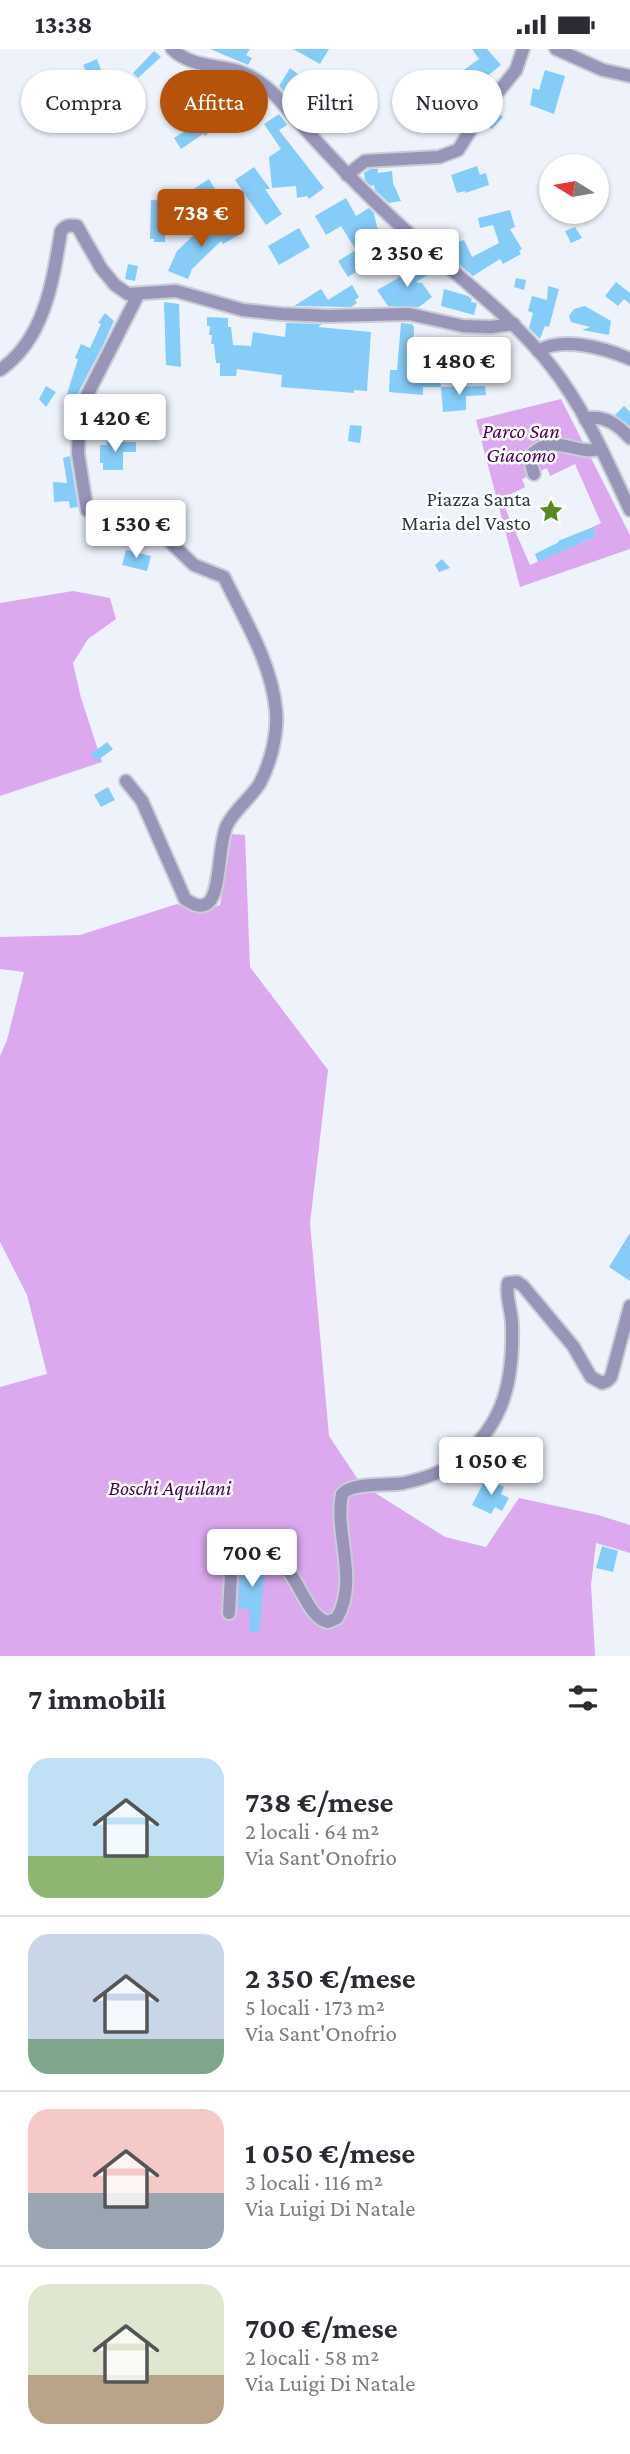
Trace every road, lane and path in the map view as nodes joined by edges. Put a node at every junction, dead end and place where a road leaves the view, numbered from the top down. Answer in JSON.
{"nodes":[{"id":1,"x":172,"y":49,"type":"edge"},
{"id":2,"x":523,"y":49,"type":"edge"},
{"id":3,"x":556,"y":49,"type":"edge"},
{"id":4,"x":630,"y":76,"type":"edge"},
{"id":5,"x":347,"y":175,"type":"junction"},
{"id":6,"x":138,"y":295,"type":"junction"},
{"id":7,"x":513,"y":324,"type":"junction"},
{"id":8,"x":538,"y":351,"type":"junction"},
{"id":9,"x":628,"y":353,"type":"edge"},
{"id":10,"x":0,"y":370,"type":"edge"},
{"id":11,"x":585,"y":419,"type":"junction"},
{"id":12,"x":630,"y":438,"type":"edge"},
{"id":13,"x":600,"y":449,"type":"junction"},
{"id":14,"x":534,"y":474,"type":"dead end"},
{"id":15,"x":630,"y":510,"type":"edge"},
{"id":16,"x":126,"y":781,"type":"dead end"},
{"id":17,"x":630,"y":1306,"type":"edge"},
{"id":18,"x":229,"y":1613,"type":"dead end"}],
"edges":[{"from":1,"to":5,"type":"street"},
{"from":2,"to":5,"type":"street"},
{"from":3,"to":4,"type":"street"},
{"from":5,"to":7,"type":"street"},
{"from":6,"to":7,"type":"street"},
{"from":6,"to":10,"type":"street"},
{"from":6,"to":16,"type":"street"},
{"from":7,"to":8,"type":"street"},
{"from":8,"to":9,"type":"street"},
{"from":8,"to":11,"type":"street"},
{"from":11,"to":12,"type":"street"},
{"from":11,"to":13,"type":"street"},
{"from":13,"to":14,"type":"street"},
{"from":13,"to":15,"type":"street"},
{"from":17,"to":18,"type":"street"}]}
